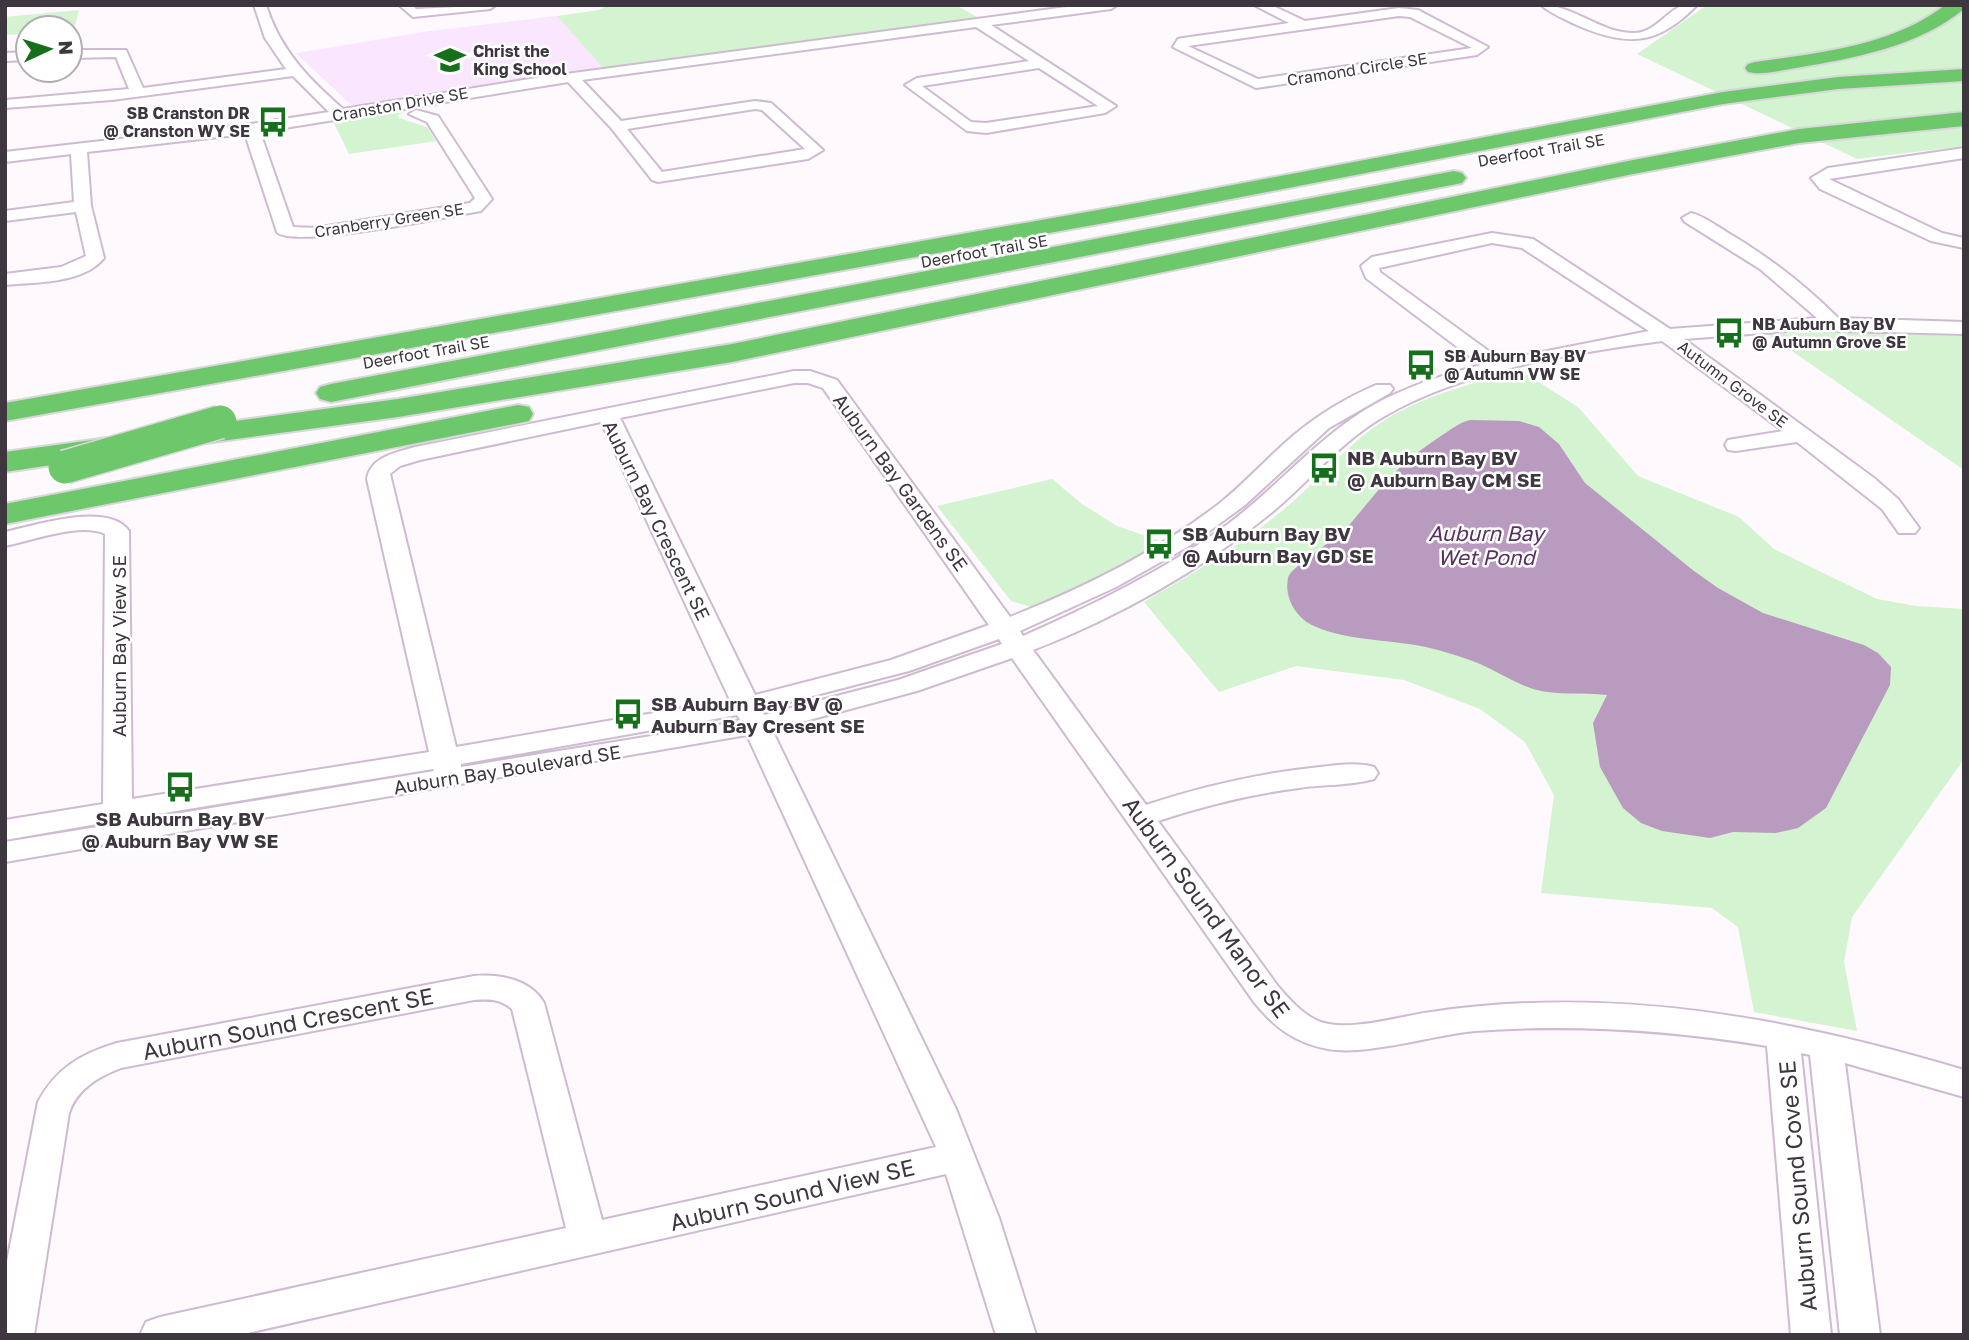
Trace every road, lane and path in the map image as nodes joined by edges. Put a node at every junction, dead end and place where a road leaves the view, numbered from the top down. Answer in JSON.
{"nodes":[{"id":1,"x":260,"y":5,"type":"edge"},
{"id":2,"x":405,"y":5,"type":"edge"},
{"id":3,"x":490,"y":5,"type":"edge"},
{"id":4,"x":1082,"y":5,"type":"edge"},
{"id":5,"x":1111,"y":5,"type":"edge"},
{"id":6,"x":1260,"y":5,"type":"edge"},
{"id":7,"x":1547,"y":5,"type":"edge"},
{"id":8,"x":1691,"y":5,"type":"edge"},
{"id":9,"x":1957,"y":5,"type":"edge"},
{"id":10,"x":1043,"y":15,"type":"junction"},
{"id":11,"x":980,"y":24,"type":"junction"},
{"id":12,"x":1303,"y":25,"type":"junction"},
{"id":13,"x":84,"y":54,"type":"edge"},
{"id":14,"x":1964,"y":57,"type":"edge"},
{"id":15,"x":1043,"y":64,"type":"junction"},
{"id":16,"x":1734,"y":71,"type":"dead end"},
{"id":17,"x":294,"y":72,"type":"junction"},
{"id":18,"x":1964,"y":75,"type":"edge"},
{"id":19,"x":572,"y":78,"type":"junction"},
{"id":20,"x":1964,"y":87,"type":"edge"},
{"id":21,"x":138,"y":93,"type":"junction"},
{"id":22,"x":5,"y":104,"type":"edge"},
{"id":23,"x":416,"y":114,"type":"dead end"},
{"id":24,"x":341,"y":115,"type":"junction"},
{"id":25,"x":1964,"y":119,"type":"edge"},
{"id":26,"x":617,"y":126,"type":"junction"},
{"id":27,"x":251,"y":130,"type":"junction"},
{"id":28,"x":1636,"y":133,"type":"junction"},
{"id":29,"x":1356,"y":147,"type":"dead end"},
{"id":30,"x":79,"y":150,"type":"junction"},
{"id":31,"x":1961,"y":155,"type":"edge"},
{"id":32,"x":5,"y":157,"type":"edge"},
{"id":33,"x":1318,"y":162,"type":"junction"},
{"id":34,"x":1508,"y":167,"type":"dead end"},
{"id":35,"x":1481,"y":172,"type":"dead end"},
{"id":36,"x":83,"y":206,"type":"junction"},
{"id":37,"x":1438,"y":208,"type":"junction"},
{"id":38,"x":5,"y":216,"type":"edge"},
{"id":39,"x":1690,"y":219,"type":"dead end"},
{"id":40,"x":1964,"y":243,"type":"edge"},
{"id":41,"x":5,"y":280,"type":"edge"},
{"id":42,"x":1827,"y":318,"type":"junction"},
{"id":43,"x":1964,"y":318,"type":"edge"},
{"id":44,"x":1657,"y":328,"type":"junction"},
{"id":45,"x":1964,"y":328,"type":"edge"},
{"id":46,"x":1490,"y":362,"type":"junction"},
{"id":47,"x":5,"y":393,"type":"edge"},
{"id":48,"x":5,"y":412,"type":"edge"},
{"id":49,"x":608,"y":414,"type":"junction"},
{"id":50,"x":5,"y":428,"type":"edge"},
{"id":51,"x":1801,"y":435,"type":"junction"},
{"id":52,"x":1736,"y":445,"type":"dead end"},
{"id":53,"x":5,"y":462,"type":"edge"},
{"id":54,"x":5,"y":483,"type":"edge"},
{"id":55,"x":5,"y":514,"type":"edge"},
{"id":56,"x":1907,"y":528,"type":"dead end"},
{"id":57,"x":5,"y":540,"type":"edge"},
{"id":58,"x":1011,"y":637,"type":"junction"},
{"id":59,"x":751,"y":715,"type":"junction"},
{"id":60,"x":447,"y":768,"type":"junction"},
{"id":61,"x":1364,"y":773,"type":"dead end"},
{"id":62,"x":1140,"y":817,"type":"junction"},
{"id":63,"x":118,"y":822,"type":"junction"},
{"id":64,"x":5,"y":830,"type":"edge"},
{"id":65,"x":5,"y":852,"type":"edge"},
{"id":66,"x":1783,"y":1038,"type":"junction"},
{"id":67,"x":1826,"y":1046,"type":"junction"},
{"id":68,"x":1964,"y":1084,"type":"edge"},
{"id":69,"x":958,"y":1157,"type":"junction"},
{"id":70,"x":588,"y":1240,"type":"junction"},
{"id":71,"x":14,"y":1335,"type":"edge"},
{"id":72,"x":160,"y":1335,"type":"edge"},
{"id":73,"x":1016,"y":1335,"type":"edge"},
{"id":74,"x":1811,"y":1335,"type":"edge"},
{"id":75,"x":1860,"y":1335,"type":"edge"}],
"edges":[{"from":1,"to":17,"type":"street"},
{"from":2,"to":3,"type":"street"},
{"from":4,"to":10,"type":"street","name":"Cranston Drive SE"},
{"from":5,"to":10,"type":"street","name":"Cranston Drive SE"},
{"from":6,"to":12,"type":"street"},
{"from":7,"to":8,"type":"street"},
{"from":9,"to":16,"type":"highway"},
{"from":10,"to":11,"type":"street","name":"Cranston Drive SE"},
{"from":11,"to":15,"type":"street"},
{"from":11,"to":19,"type":"street","name":"Cranston Drive SE"},
{"from":12,"to":12,"type":"street","name":"Cramond Circle SE"},
{"from":13,"to":21,"type":"street"},
{"from":14,"to":33,"type":"highway","name":"Deerfoot Trail SE"},
{"from":15,"to":15,"type":"street"},
{"from":17,"to":21,"type":"street"},
{"from":17,"to":24,"type":"street"},
{"from":18,"to":48,"type":"highway"},
{"from":19,"to":24,"type":"street","name":"Cranston Drive SE"},
{"from":19,"to":26,"type":"street"},
{"from":20,"to":28,"type":"highway","name":"Deerfoot Trail SE"},
{"from":21,"to":22,"type":"street"},
{"from":23,"to":27,"type":"street","name":"Cranberry Green SE"},
{"from":24,"to":27,"type":"street","name":"Cranston Drive SE"},
{"from":25,"to":37,"type":"highway"},
{"from":26,"to":26,"type":"street"},
{"from":27,"to":30,"type":"street","name":"Cranston Drive SE"},
{"from":28,"to":34,"type":"highway"},
{"from":28,"to":50,"type":"highway","name":"Deerfoot Trail SE"},
{"from":29,"to":33,"type":"highway"},
{"from":30,"to":32,"type":"street","name":"Cranston Drive SE"},
{"from":30,"to":36,"type":"street"},
{"from":31,"to":40,"type":"street"},
{"from":33,"to":47,"type":"highway","name":"Deerfoot Trail SE"},
{"from":35,"to":54,"type":"highway","bridge":true},
{"from":36,"to":38,"type":"street"},
{"from":36,"to":41,"type":"street"},
{"from":37,"to":53,"type":"highway"},
{"from":37,"to":55,"type":"highway"},
{"from":39,"to":42,"type":"street"},
{"from":42,"to":43,"type":"street","name":"Auburn Bay Boulevard SE"},
{"from":42,"to":44,"type":"street","name":"Auburn Bay Boulevard SE"},
{"from":42,"to":45,"type":"street","name":"Auburn Bay Boulevard SE"},
{"from":44,"to":46,"type":"street","name":"Auburn Bay Boulevard SE"},
{"from":44,"to":46,"type":"street","name":"Autumn Grove SE"},
{"from":44,"to":51,"type":"street","name":"Autumn Grove SE"},
{"from":46,"to":58,"type":"street","name":"Auburn Bay Boulevard SE"},
{"from":49,"to":58,"type":"street","name":"Auburn Bay Gardens SE"},
{"from":49,"to":59,"type":"street","name":"Auburn Bay Crescent SE"},
{"from":49,"to":60,"type":"street","name":"Auburn Bay Crescent SE"},
{"from":51,"to":52,"type":"street","name":"Autumn Grove SE"},
{"from":51,"to":56,"type":"street","name":"Autumn Grove SE"},
{"from":57,"to":63,"type":"street","name":"Auburn Bay View SE"},
{"from":58,"to":59,"type":"street","name":"Auburn Bay Boulevard SE"},
{"from":58,"to":62,"type":"street","name":"Auburn Sound Manor SE"},
{"from":59,"to":60,"type":"street","name":"Auburn Bay Boulevard SE"},
{"from":59,"to":69,"type":"street"},
{"from":60,"to":63,"type":"street","name":"Auburn Bay Boulevard SE"},
{"from":61,"to":62,"type":"street"},
{"from":62,"to":66,"type":"street","name":"Auburn Sound Manor SE"},
{"from":63,"to":64,"type":"street","name":"Auburn Bay Boulevard SE"},
{"from":63,"to":65,"type":"street","name":"Auburn Bay Boulevard SE"},
{"from":66,"to":67,"type":"street","name":"Auburn Sound Manor SE"},
{"from":66,"to":74,"type":"street","name":"Auburn Sound Cove SE"},
{"from":67,"to":68,"type":"street","name":"Auburn Sound Manor SE"},
{"from":67,"to":75,"type":"street","name":"Auburn Sound Cove SE"},
{"from":69,"to":70,"type":"street","name":"Auburn Sound View SE"},
{"from":69,"to":73,"type":"street"},
{"from":70,"to":71,"type":"street","name":"Auburn Sound Crescent SE"},
{"from":70,"to":72,"type":"street","name":"Auburn Sound View SE"}]}
